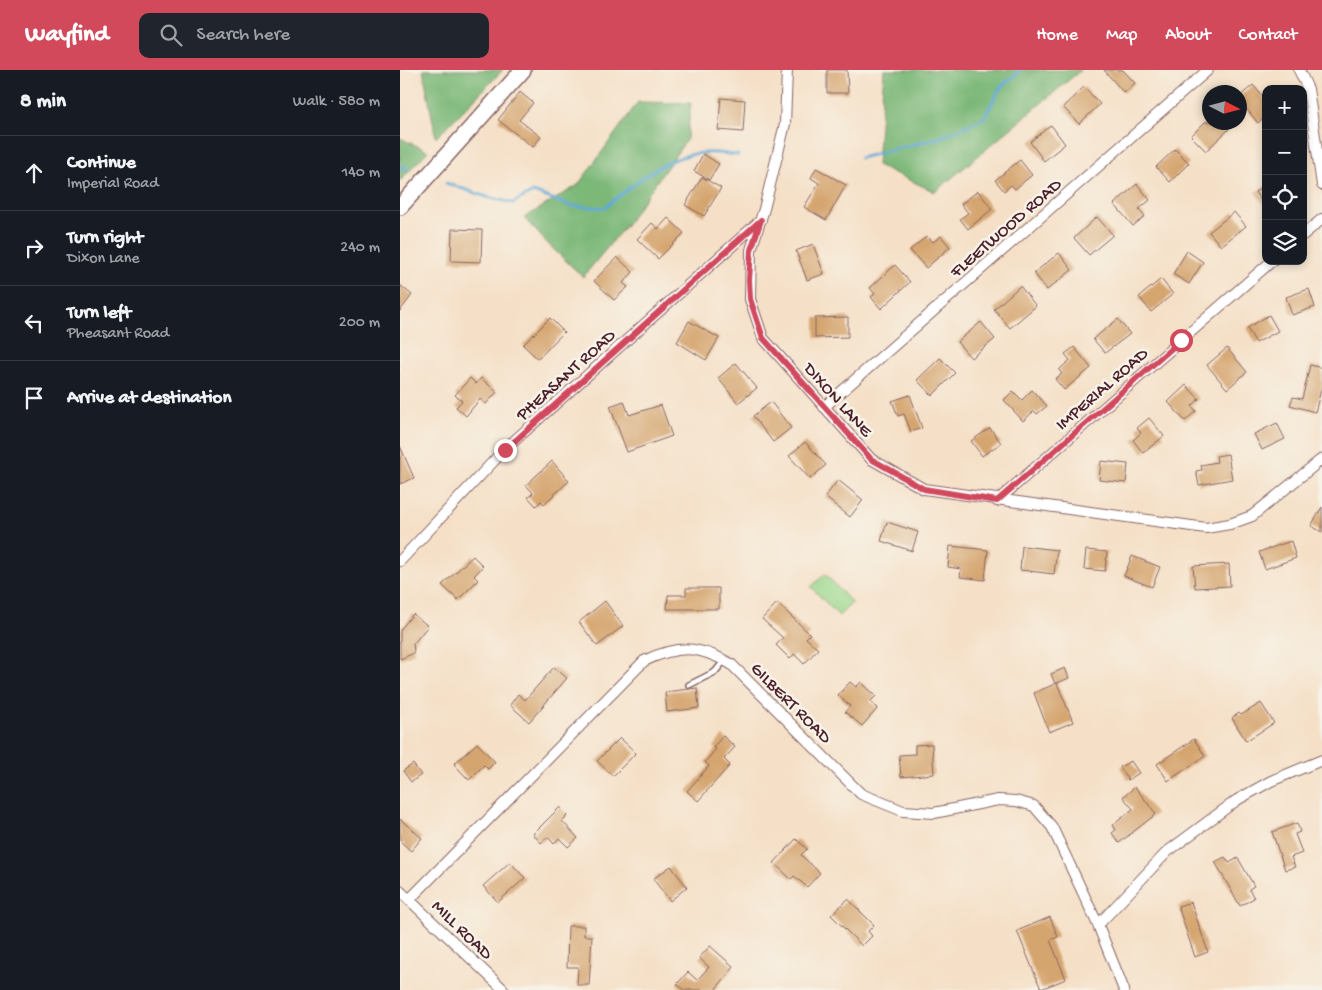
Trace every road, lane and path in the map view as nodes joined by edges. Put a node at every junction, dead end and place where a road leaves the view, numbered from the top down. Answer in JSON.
{"nodes":[{"id":1,"x":523,"y":70,"type":"edge"},
{"id":2,"x":787,"y":70,"type":"edge"},
{"id":3,"x":1208,"y":70,"type":"edge"},
{"id":4,"x":1299,"y":70,"type":"edge"},
{"id":5,"x":1322,"y":185,"type":"edge"},
{"id":6,"x":400,"y":206,"type":"edge"},
{"id":7,"x":1322,"y":219,"type":"edge"},
{"id":8,"x":761,"y":220,"type":"junction"},
{"id":9,"x":1307,"y":232,"type":"edge"},
{"id":10,"x":1267,"y":265,"type":"edge"},
{"id":11,"x":824,"y":408,"type":"junction"},
{"id":12,"x":1322,"y":459,"type":"edge"},
{"id":13,"x":997,"y":501,"type":"junction"},
{"id":14,"x":400,"y":561,"type":"edge"},
{"id":15,"x":725,"y":660,"type":"junction"},
{"id":16,"x":689,"y":685,"type":"dead end"},
{"id":17,"x":1322,"y":760,"type":"edge"},
{"id":18,"x":400,"y":891,"type":"edge"},
{"id":19,"x":410,"y":900,"type":"junction"},
{"id":20,"x":1098,"y":925,"type":"junction"},
{"id":21,"x":504,"y":990,"type":"edge"},
{"id":22,"x":1124,"y":990,"type":"edge"}],
"edges":[{"from":1,"to":6,"type":"main road"},
{"from":2,"to":8,"type":"street","name":"DIXON LANE"},
{"from":3,"to":11,"type":"street","name":"FLEETWOOD ROAD"},
{"from":4,"to":5,"type":"street"},
{"from":7,"to":9,"type":"street"},
{"from":8,"to":11,"type":"street","name":"DIXON LANE"},
{"from":8,"to":14,"type":"street","name":"PHEASANT ROAD"},
{"from":10,"to":13,"type":"street","name":"IMPERIAL ROAD"},
{"from":11,"to":13,"type":"street","name":"DIXON LANE"},
{"from":12,"to":13,"type":"street","name":"DIXON LANE"},
{"from":15,"to":16,"type":"lane"},
{"from":15,"to":19,"type":"street","name":"GILBERT ROAD"},
{"from":15,"to":20,"type":"street","name":"GILBERT ROAD"},
{"from":17,"to":20,"type":"street"},
{"from":18,"to":19,"type":"street","name":"MILL ROAD"},
{"from":19,"to":21,"type":"street","name":"MILL ROAD"},
{"from":20,"to":22,"type":"street","name":"GILBERT ROAD"}]}
